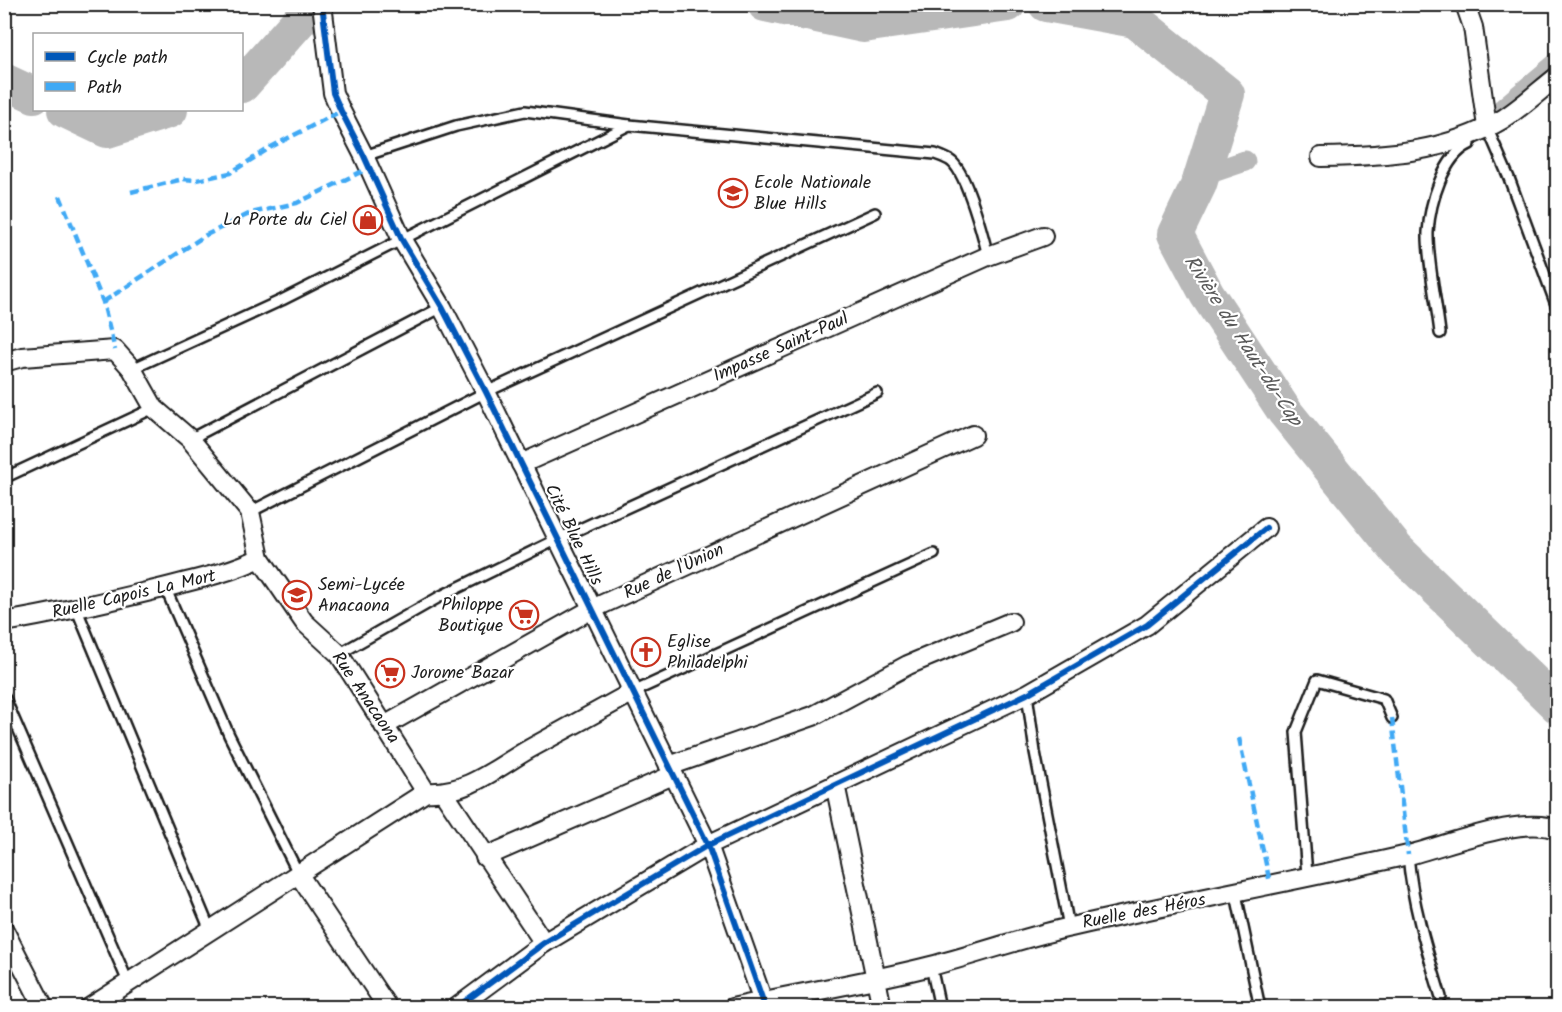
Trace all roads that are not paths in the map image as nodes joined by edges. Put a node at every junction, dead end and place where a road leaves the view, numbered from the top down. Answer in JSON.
{"nodes":[{"id":1,"x":322,"y":4,"type":"edge"},
{"id":2,"x":1465,"y":4,"type":"edge"},
{"id":3,"x":1557,"y":76,"type":"edge"},
{"id":4,"x":629,"y":125,"type":"junction"},
{"id":5,"x":1488,"y":131,"type":"junction"},
{"id":6,"x":364,"y":156,"type":"junction"},
{"id":7,"x":1321,"y":157,"type":"dead end"},
{"id":8,"x":875,"y":213,"type":"dead end"},
{"id":9,"x":1042,"y":236,"type":"dead end"},
{"id":10,"x":402,"y":240,"type":"junction"},
{"id":11,"x":988,"y":256,"type":"junction"},
{"id":12,"x":442,"y":308,"type":"junction"},
{"id":13,"x":1557,"y":310,"type":"edge"},
{"id":14,"x":1440,"y":333,"type":"dead end"},
{"id":15,"x":4,"y":362,"type":"edge"},
{"id":16,"x":132,"y":369,"type":"junction"},
{"id":17,"x":486,"y":392,"type":"junction"},
{"id":18,"x":877,"y":393,"type":"dead end"},
{"id":19,"x":154,"y":408,"type":"junction"},
{"id":20,"x":974,"y":435,"type":"dead end"},
{"id":21,"x":190,"y":438,"type":"junction"},
{"id":22,"x":521,"y":464,"type":"junction"},
{"id":23,"x":4,"y":478,"type":"edge"},
{"id":24,"x":250,"y":512,"type":"junction"},
{"id":25,"x":1266,"y":528,"type":"dead end"},
{"id":26,"x":558,"y":539,"type":"junction"},
{"id":27,"x":934,"y":554,"type":"dead end"},
{"id":28,"x":260,"y":558,"type":"junction"},
{"id":29,"x":165,"y":588,"type":"junction"},
{"id":30,"x":592,"y":609,"type":"junction"},
{"id":31,"x":77,"y":610,"type":"junction"},
{"id":32,"x":4,"y":622,"type":"edge"},
{"id":33,"x":1011,"y":622,"type":"dead end"},
{"id":34,"x":339,"y":654,"type":"junction"},
{"id":35,"x":633,"y":692,"type":"junction"},
{"id":36,"x":1027,"y":694,"type":"junction"},
{"id":37,"x":4,"y":696,"type":"edge"},
{"id":38,"x":1392,"y":718,"type":"dead end"},
{"id":39,"x":384,"y":726,"type":"junction"},
{"id":40,"x":671,"y":771,"type":"junction"},
{"id":41,"x":835,"y":784,"type":"junction"},
{"id":42,"x":435,"y":793,"type":"junction"},
{"id":43,"x":1557,"y":830,"type":"edge"},
{"id":44,"x":708,"y":845,"type":"junction"},
{"id":45,"x":1408,"y":855,"type":"junction"},
{"id":46,"x":485,"y":857,"type":"junction"},
{"id":47,"x":299,"y":875,"type":"junction"},
{"id":48,"x":1307,"y":875,"type":"junction"},
{"id":49,"x":1236,"y":894,"type":"junction"},
{"id":50,"x":1069,"y":927,"type":"junction"},
{"id":51,"x":4,"y":930,"type":"edge"},
{"id":52,"x":210,"y":930,"type":"junction"},
{"id":53,"x":543,"y":943,"type":"junction"},
{"id":54,"x":931,"y":966,"type":"junction"},
{"id":55,"x":878,"y":978,"type":"junction"},
{"id":56,"x":128,"y":982,"type":"junction"},
{"id":57,"x":1441,"y":997,"type":"dead end"},
{"id":58,"x":763,"y":1001,"type":"junction"},
{"id":59,"x":44,"y":1008,"type":"edge"},
{"id":60,"x":89,"y":1008,"type":"edge"},
{"id":61,"x":388,"y":1008,"type":"edge"},
{"id":62,"x":456,"y":1008,"type":"edge"},
{"id":63,"x":732,"y":1008,"type":"edge"},
{"id":64,"x":882,"y":1008,"type":"edge"},
{"id":65,"x":940,"y":1008,"type":"edge"},
{"id":66,"x":1260,"y":1008,"type":"edge"}],
"edges":[{"from":1,"to":6,"type":"street","name":"Cité Blue Hills"},
{"from":2,"to":5,"type":"street"},
{"from":3,"to":5,"type":"street"},
{"from":4,"to":6,"type":"lane"},
{"from":4,"to":10,"type":"lane"},
{"from":4,"to":11,"type":"lane"},
{"from":5,"to":7,"type":"street"},
{"from":5,"to":13,"type":"lane"},
{"from":5,"to":14,"type":"lane"},
{"from":6,"to":10,"type":"street","name":"Cité Blue Hills"},
{"from":8,"to":17,"type":"lane"},
{"from":9,"to":11,"type":"street","name":"Impasse Saint-Paul"},
{"from":10,"to":12,"type":"street","name":"Cité Blue Hills"},
{"from":10,"to":16,"type":"lane"},
{"from":11,"to":22,"type":"street","name":"Impasse Saint-Paul"},
{"from":12,"to":17,"type":"street","name":"Cité Blue Hills"},
{"from":12,"to":21,"type":"lane"},
{"from":15,"to":16,"type":"street"},
{"from":16,"to":19,"type":"street"},
{"from":17,"to":22,"type":"street","name":"Cité Blue Hills"},
{"from":17,"to":24,"type":"lane"},
{"from":18,"to":26,"type":"lane"},
{"from":19,"to":21,"type":"street","name":"Rue Anacaona"},
{"from":19,"to":23,"type":"lane"},
{"from":20,"to":30,"type":"street","name":"Rue de l'Union"},
{"from":21,"to":24,"type":"street","name":"Rue Anacaona"},
{"from":22,"to":26,"type":"street","name":"Cité Blue Hills"},
{"from":24,"to":28,"type":"street","name":"Rue Anacaona"},
{"from":25,"to":36,"type":"street"},
{"from":26,"to":30,"type":"street","name":"Cité Blue Hills"},
{"from":26,"to":34,"type":"lane"},
{"from":27,"to":35,"type":"lane"},
{"from":28,"to":29,"type":"street","name":"Ruelle Capois La Mort"},
{"from":28,"to":34,"type":"street","name":"Rue Anacaona"},
{"from":29,"to":31,"type":"street","name":"Ruelle Capois La Mort"},
{"from":29,"to":47,"type":"lane"},
{"from":30,"to":35,"type":"street","name":"Cité Blue Hills"},
{"from":30,"to":39,"type":"street","name":"Rue de l'Union"},
{"from":31,"to":32,"type":"street","name":"Ruelle Capois La Mort"},
{"from":31,"to":52,"type":"lane"},
{"from":33,"to":40,"type":"street"},
{"from":34,"to":39,"type":"street","name":"Rue Anacaona"},
{"from":35,"to":40,"type":"street","name":"Cité Blue Hills"},
{"from":35,"to":42,"type":"street"},
{"from":36,"to":41,"type":"street"},
{"from":36,"to":50,"type":"lane"},
{"from":37,"to":56,"type":"lane"},
{"from":38,"to":48,"type":"lane"},
{"from":39,"to":42,"type":"street","name":"Rue Anacaona"},
{"from":40,"to":44,"type":"street","name":"Cité Blue Hills"},
{"from":40,"to":46,"type":"street"},
{"from":41,"to":44,"type":"street"},
{"from":41,"to":55,"type":"street"},
{"from":42,"to":46,"type":"street","name":"Rue Anacaona"},
{"from":42,"to":47,"type":"street"},
{"from":43,"to":45,"type":"street","name":"Ruelle des Héros"},
{"from":44,"to":53,"type":"street"},
{"from":44,"to":58,"type":"street","name":"Cité Blue Hills"},
{"from":45,"to":48,"type":"street","name":"Ruelle des Héros"},
{"from":45,"to":57,"type":"lane"},
{"from":46,"to":53,"type":"street","name":"Rue Anacaona"},
{"from":47,"to":52,"type":"street"},
{"from":47,"to":61,"type":"street"},
{"from":48,"to":49,"type":"street","name":"Ruelle des Héros"},
{"from":49,"to":50,"type":"street","name":"Ruelle des Héros"},
{"from":49,"to":66,"type":"lane"},
{"from":50,"to":54,"type":"street","name":"Ruelle des Héros"},
{"from":51,"to":59,"type":"street"},
{"from":52,"to":56,"type":"street"},
{"from":53,"to":62,"type":"street"},
{"from":54,"to":55,"type":"street","name":"Ruelle des Héros"},
{"from":54,"to":65,"type":"lane"},
{"from":55,"to":58,"type":"street","name":"Ruelle des Héros"},
{"from":55,"to":64,"type":"street"},
{"from":56,"to":60,"type":"street"},
{"from":58,"to":63,"type":"street","name":"Ruelle des Héros"}]}
